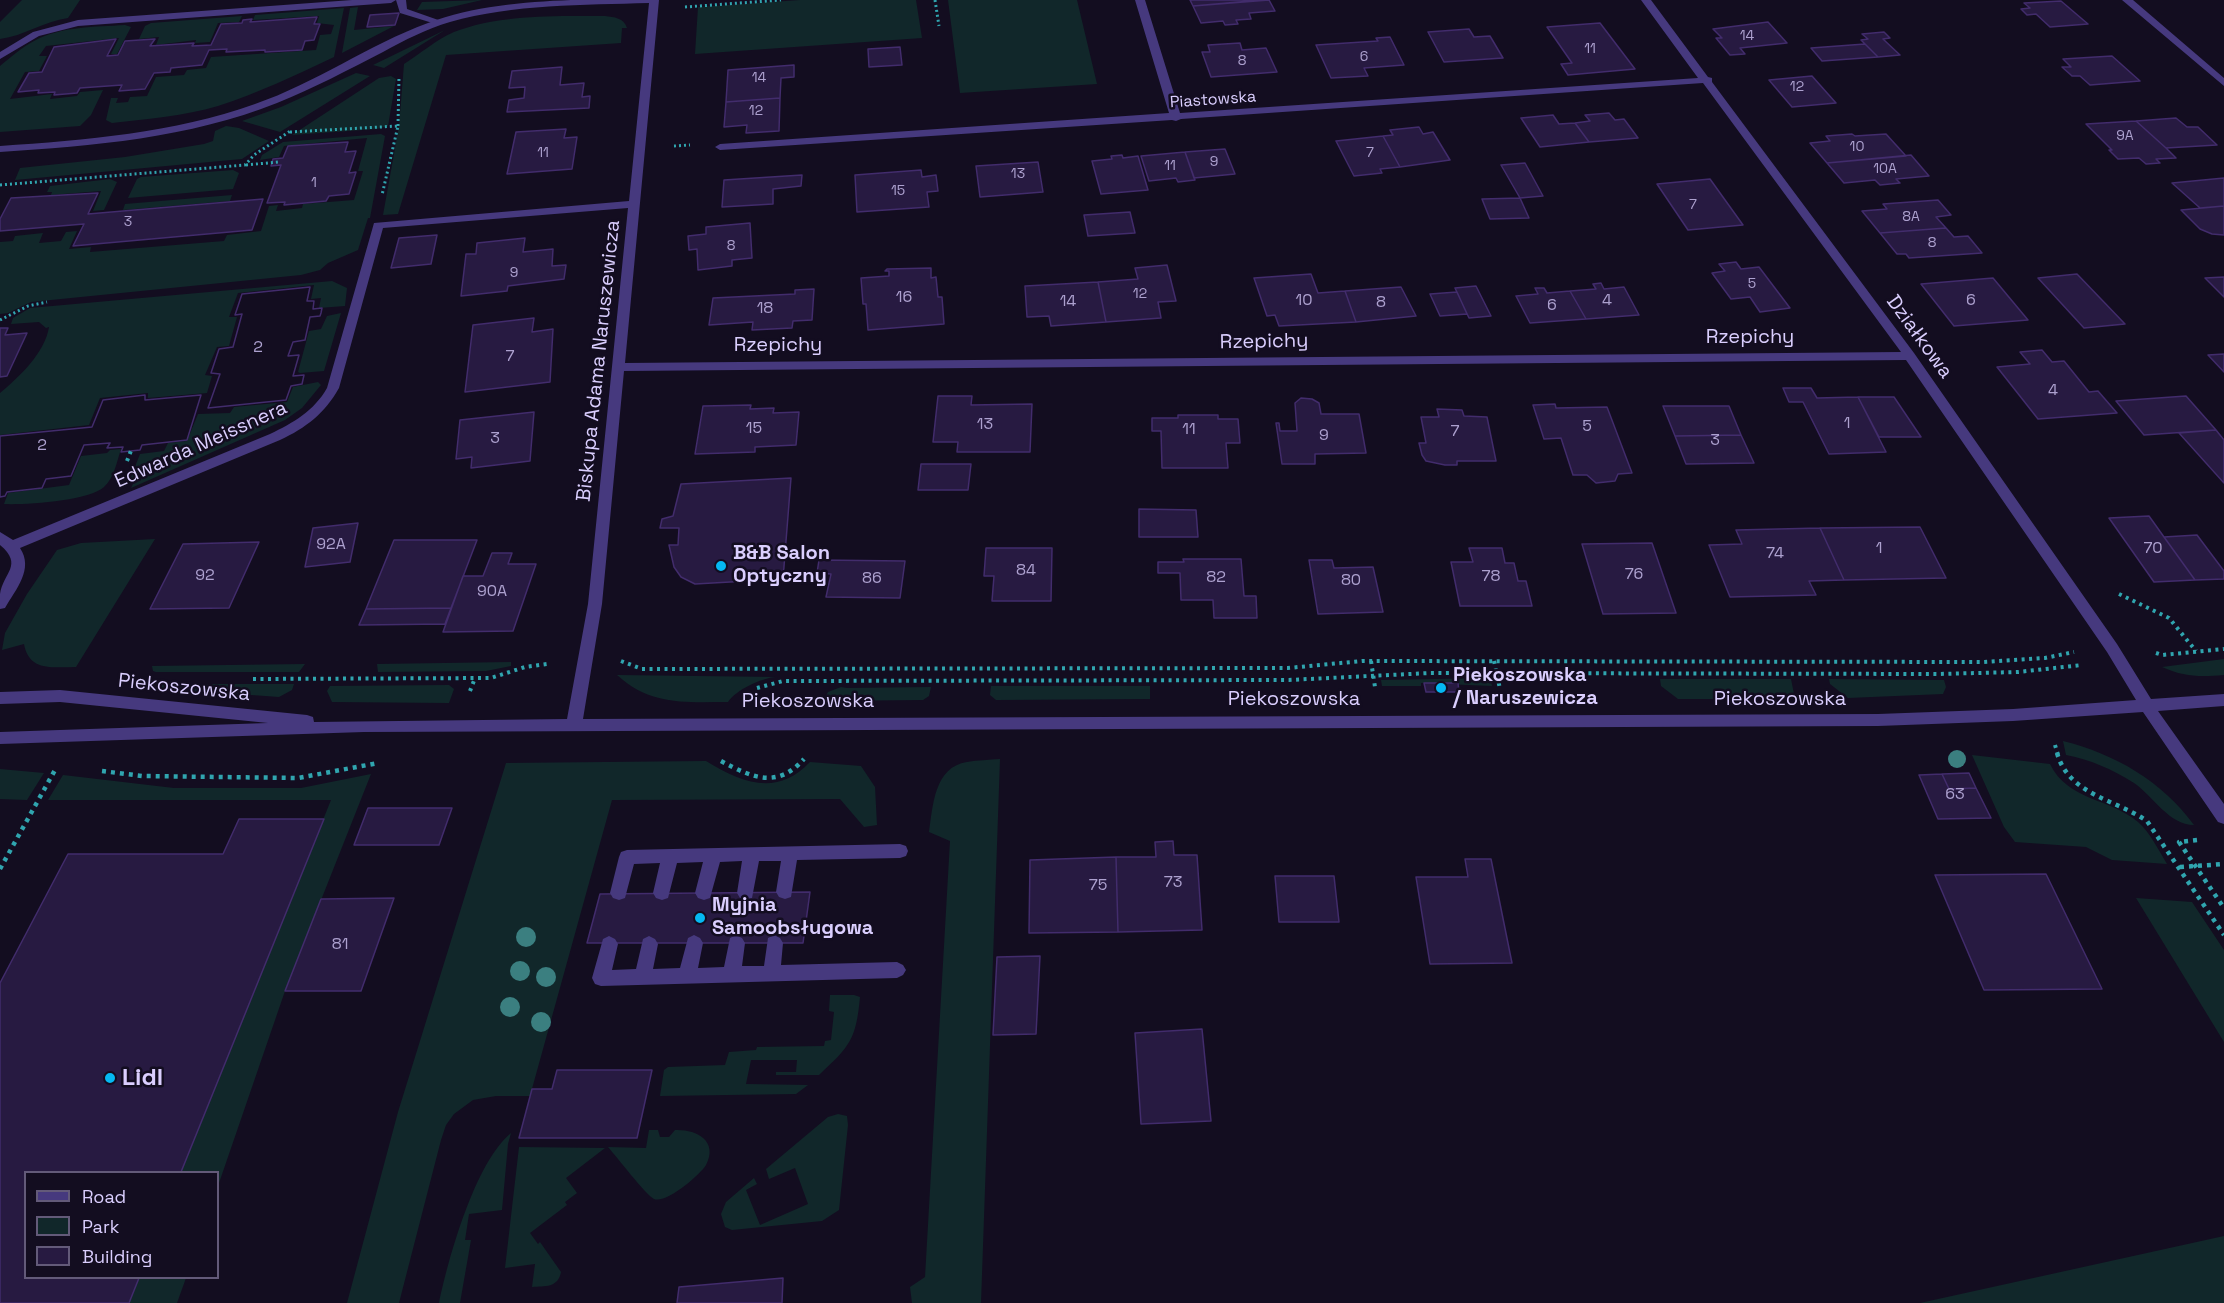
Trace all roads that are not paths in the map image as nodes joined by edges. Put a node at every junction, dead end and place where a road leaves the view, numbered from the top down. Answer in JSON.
{"nodes":[{"id":1,"x":391,"y":0,"type":"edge"},
{"id":2,"x":401,"y":0,"type":"edge"},
{"id":3,"x":654,"y":0,"type":"edge"},
{"id":4,"x":1140,"y":0,"type":"edge"},
{"id":5,"x":1646,"y":0,"type":"edge"},
{"id":6,"x":2127,"y":0,"type":"edge"},
{"id":7,"x":378,"y":1,"type":"edge"},
{"id":8,"x":439,"y":22,"type":"junction"},
{"id":9,"x":0,"y":56,"type":"edge"},
{"id":10,"x":1708,"y":80,"type":"junction"},
{"id":11,"x":2224,"y":83,"type":"edge"},
{"id":12,"x":1176,"y":118,"type":"junction"},
{"id":13,"x":720,"y":147,"type":"dead end"},
{"id":14,"x":0,"y":148,"type":"edge"},
{"id":15,"x":633,"y":204,"type":"junction"},
{"id":16,"x":1910,"y":356,"type":"junction"},
{"id":17,"x":618,"y":367,"type":"junction"},
{"id":18,"x":0,"y":537,"type":"edge"},
{"id":19,"x":12,"y":546,"type":"junction"},
{"id":20,"x":0,"y":604,"type":"edge"},
{"id":21,"x":0,"y":698,"type":"edge"},
{"id":22,"x":2224,"y":700,"type":"edge"},
{"id":23,"x":2148,"y":706,"type":"junction"},
{"id":24,"x":574,"y":725,"type":"junction"},
{"id":25,"x":364,"y":726,"type":"junction"},
{"id":26,"x":0,"y":738,"type":"edge"},
{"id":27,"x":2224,"y":817,"type":"edge"},
{"id":28,"x":900,"y":851,"type":"dead end"},
{"id":29,"x":790,"y":853,"type":"junction"},
{"id":30,"x":752,"y":854,"type":"junction"},
{"id":31,"x":713,"y":855,"type":"junction"},
{"id":32,"x":670,"y":856,"type":"junction"},
{"id":33,"x":705,"y":892,"type":"dead end"},
{"id":34,"x":785,"y":892,"type":"dead end"},
{"id":35,"x":619,"y":893,"type":"dead end"},
{"id":36,"x":662,"y":893,"type":"dead end"},
{"id":37,"x":746,"y":893,"type":"dead end"},
{"id":38,"x":694,"y":943,"type":"dead end"},
{"id":39,"x":736,"y":943,"type":"dead end"},
{"id":40,"x":774,"y":943,"type":"dead end"},
{"id":41,"x":609,"y":944,"type":"dead end"},
{"id":42,"x":649,"y":944,"type":"dead end"},
{"id":43,"x":897,"y":970,"type":"dead end"},
{"id":44,"x":732,"y":974,"type":"junction"},
{"id":45,"x":772,"y":974,"type":"junction"},
{"id":46,"x":687,"y":976,"type":"junction"},
{"id":47,"x":643,"y":977,"type":"junction"}],
"edges":[{"from":1,"to":7,"type":"street"},
{"from":2,"to":8,"type":"street"},
{"from":3,"to":8,"type":"street"},
{"from":3,"to":15,"type":"street","name":"Biskupa Adama Naruszewicza"},
{"from":4,"to":12,"type":"street"},
{"from":5,"to":10,"type":"street","name":"Działkowa"},
{"from":6,"to":11,"type":"street"},
{"from":7,"to":9,"type":"street"},
{"from":8,"to":14,"type":"street"},
{"from":10,"to":12,"type":"street","name":"Piastowska"},
{"from":10,"to":16,"type":"street","name":"Działkowa"},
{"from":12,"to":13,"type":"street","name":"Piastowska"},
{"from":15,"to":17,"type":"street","name":"Biskupa Adama Naruszewicza"},
{"from":15,"to":19,"type":"street","name":"Edwarda Meissnera"},
{"from":16,"to":17,"type":"street","name":"Rzepichy"},
{"from":16,"to":23,"type":"street","name":"Działkowa"},
{"from":17,"to":24,"type":"street","name":"Biskupa Adama Naruszewicza"},
{"from":18,"to":19,"type":"street"},
{"from":19,"to":20,"type":"street"},
{"from":21,"to":25,"type":"street","name":"Piekoszowska"},
{"from":22,"to":23,"type":"street","name":"Piekoszowska"},
{"from":23,"to":24,"type":"street","name":"Piekoszowska"},
{"from":23,"to":27,"type":"street","name":"Działkowa"},
{"from":24,"to":25,"type":"street","name":"Piekoszowska"},
{"from":25,"to":26,"type":"street","name":"Piekoszowska"},
{"from":28,"to":29,"type":"street"},
{"from":29,"to":30,"type":"street"},
{"from":29,"to":34,"type":"street"},
{"from":30,"to":31,"type":"street"},
{"from":30,"to":37,"type":"street"},
{"from":31,"to":32,"type":"street"},
{"from":31,"to":33,"type":"street"},
{"from":32,"to":35,"type":"street"},
{"from":32,"to":36,"type":"street"},
{"from":38,"to":46,"type":"street"},
{"from":39,"to":44,"type":"street"},
{"from":40,"to":45,"type":"street"},
{"from":41,"to":47,"type":"street"},
{"from":42,"to":47,"type":"street"},
{"from":43,"to":45,"type":"street"},
{"from":44,"to":45,"type":"street"},
{"from":44,"to":46,"type":"street"},
{"from":46,"to":47,"type":"street"}]}
